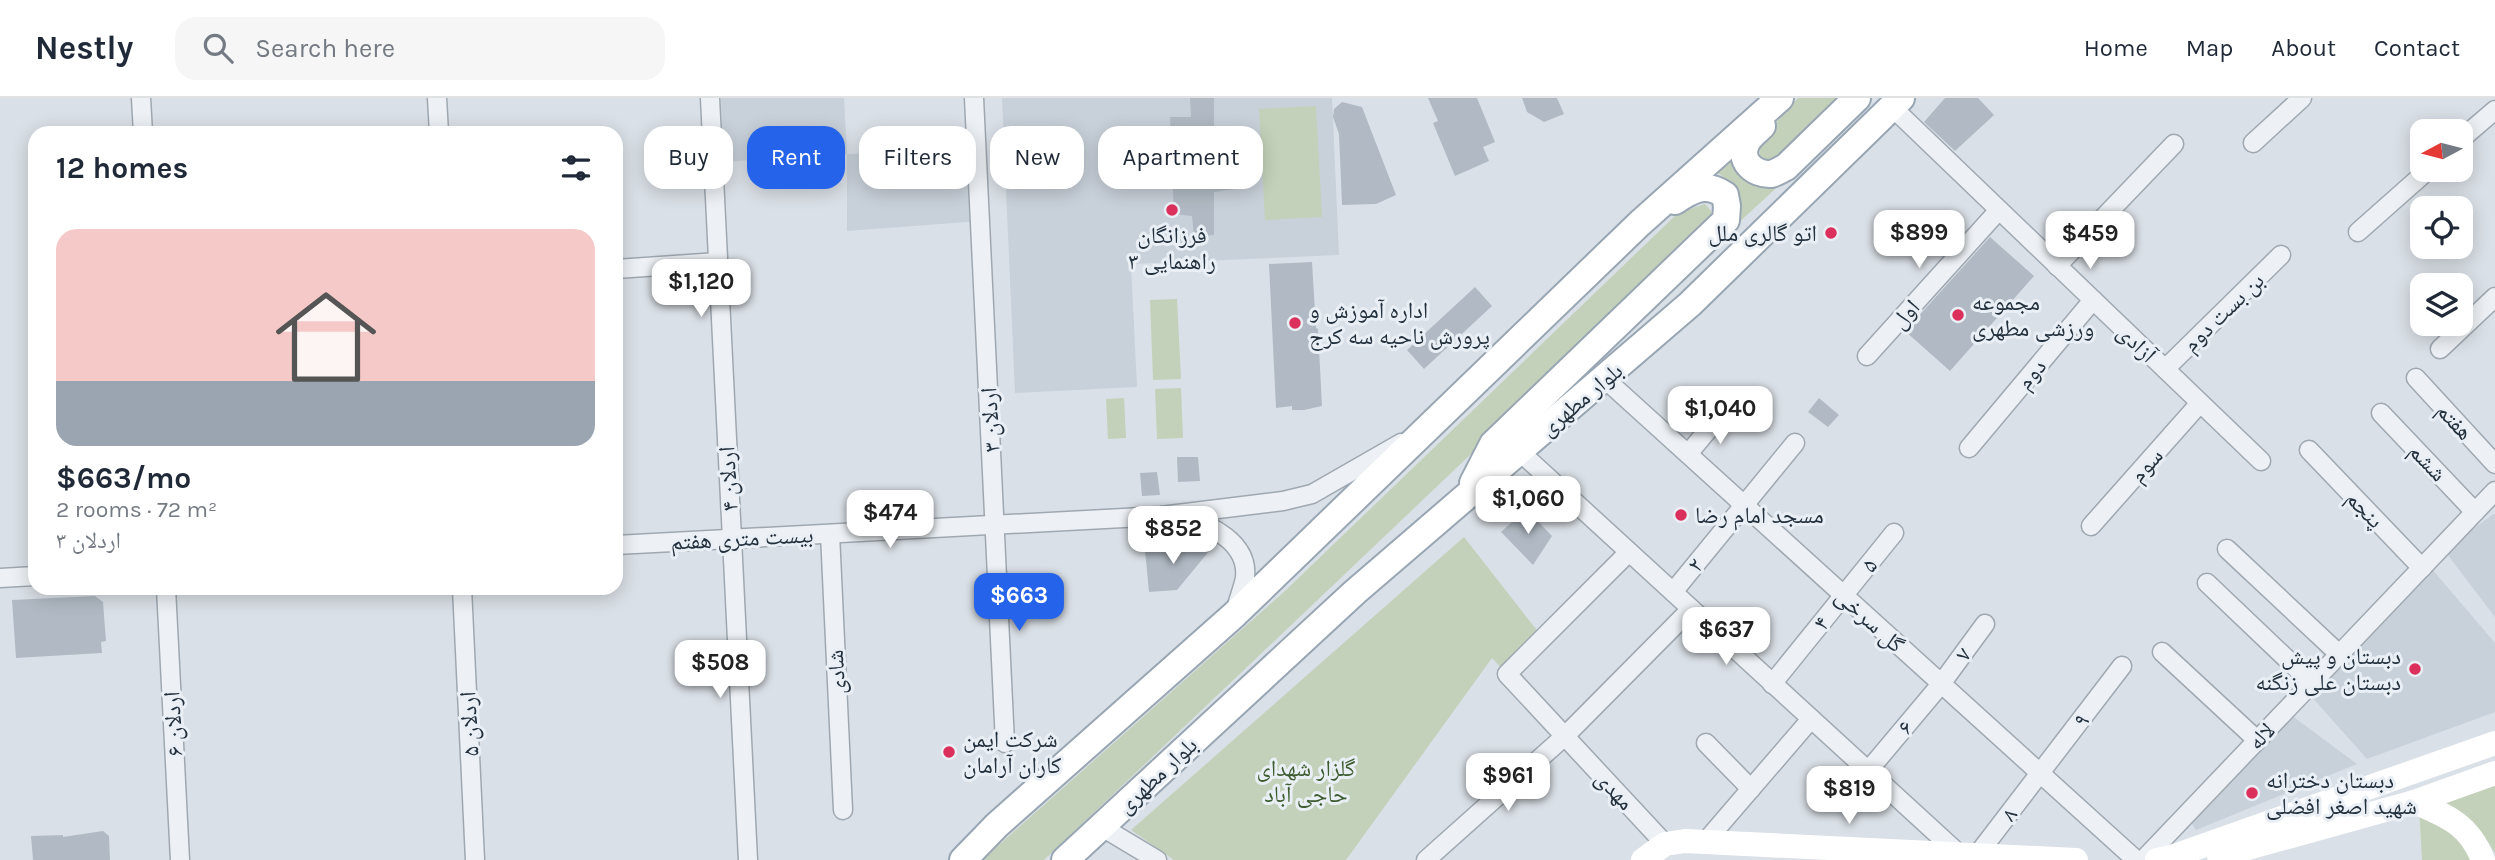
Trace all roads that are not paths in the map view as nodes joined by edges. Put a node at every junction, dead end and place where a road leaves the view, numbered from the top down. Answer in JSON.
{"nodes":[{"id":1,"x":141,"y":98,"type":"edge"},
{"id":2,"x":437,"y":98,"type":"edge"},
{"id":3,"x":709,"y":98,"type":"edge"},
{"id":4,"x":974,"y":98,"type":"edge"},
{"id":5,"x":1780,"y":98,"type":"edge"},
{"id":6,"x":1791,"y":98,"type":"edge"},
{"id":7,"x":1857,"y":98,"type":"edge"},
{"id":8,"x":2302,"y":98,"type":"edge"},
{"id":9,"x":1897,"y":103,"type":"edge"},
{"id":10,"x":2495,"y":110,"type":"edge"},
{"id":11,"x":143,"y":126,"type":"edge"},
{"id":12,"x":439,"y":126,"type":"edge"},
{"id":13,"x":2473,"y":129,"type":"edge"},
{"id":14,"x":2253,"y":143,"type":"dead end"},
{"id":15,"x":2174,"y":145,"type":"dead end"},
{"id":16,"x":2415,"y":182,"type":"edge"},
{"id":17,"x":1999,"y":210,"type":"junction"},
{"id":18,"x":1639,"y":224,"type":"junction"},
{"id":19,"x":2358,"y":233,"type":"dead end"},
{"id":20,"x":2281,"y":255,"type":"dead end"},
{"id":21,"x":718,"y":262,"type":"junction"},
{"id":22,"x":2057,"y":266,"type":"junction"},
{"id":23,"x":623,"y":269,"type":"edge"},
{"id":24,"x":2495,"y":297,"type":"edge"},
{"id":25,"x":2093,"y":300,"type":"junction"},
{"id":26,"x":2440,"y":349,"type":"dead end"},
{"id":27,"x":1867,"y":356,"type":"dead end"},
{"id":28,"x":2165,"y":369,"type":"junction"},
{"id":29,"x":2416,"y":378,"type":"dead end"},
{"id":30,"x":1605,"y":379,"type":"junction"},
{"id":31,"x":2200,"y":403,"type":"junction"},
{"id":32,"x":2381,"y":412,"type":"dead end"},
{"id":33,"x":1722,"y":413,"type":"dead end"},
{"id":34,"x":1425,"y":429,"type":"junction"},
{"id":35,"x":1795,"y":443,"type":"dead end"},
{"id":36,"x":1969,"y":448,"type":"dead end"},
{"id":37,"x":2309,"y":450,"type":"dead end"},
{"id":38,"x":1519,"y":451,"type":"junction"},
{"id":39,"x":1688,"y":454,"type":"junction"},
{"id":40,"x":2261,"y":461,"type":"dead end"},
{"id":41,"x":2495,"y":464,"type":"edge"},
{"id":42,"x":2495,"y":491,"type":"edge"},
{"id":43,"x":1465,"y":497,"type":"junction"},
{"id":44,"x":1745,"y":506,"type":"junction"},
{"id":45,"x":2475,"y":512,"type":"junction"},
{"id":46,"x":1161,"y":516,"type":"junction"},
{"id":47,"x":995,"y":525,"type":"junction"},
{"id":48,"x":2091,"y":526,"type":"dead end"},
{"id":49,"x":1894,"y":533,"type":"dead end"},
{"id":50,"x":830,"y":534,"type":"junction"},
{"id":51,"x":732,"y":539,"type":"junction"},
{"id":52,"x":623,"y":545,"type":"edge"},
{"id":53,"x":2227,"y":549,"type":"dead end"},
{"id":54,"x":1629,"y":552,"type":"junction"},
{"id":55,"x":2422,"y":568,"type":"junction"},
{"id":56,"x":28,"y":576,"type":"edge"},
{"id":57,"x":0,"y":578,"type":"edge"},
{"id":58,"x":2207,"y":583,"type":"dead end"},
{"id":59,"x":1673,"y":592,"type":"junction"},
{"id":60,"x":166,"y":595,"type":"edge"},
{"id":61,"x":462,"y":595,"type":"edge"},
{"id":62,"x":1844,"y":596,"type":"junction"},
{"id":63,"x":1691,"y":609,"type":"junction"},
{"id":64,"x":1234,"y":615,"type":"junction"},
{"id":65,"x":1985,"y":624,"type":"dead end"},
{"id":66,"x":2162,"y":652,"type":"dead end"},
{"id":67,"x":2340,"y":654,"type":"junction"},
{"id":68,"x":2122,"y":666,"type":"dead end"},
{"id":69,"x":2312,"y":683,"type":"junction"},
{"id":70,"x":1772,"y":684,"type":"junction"},
{"id":71,"x":1941,"y":684,"type":"junction"},
{"id":72,"x":1811,"y":719,"type":"junction"},
{"id":73,"x":1565,"y":737,"type":"junction"},
{"id":74,"x":2257,"y":740,"type":"junction"},
{"id":75,"x":1005,"y":743,"type":"dead end"},
{"id":76,"x":1706,"y":743,"type":"dead end"},
{"id":77,"x":2495,"y":743,"type":"edge"},
{"id":78,"x":1868,"y":771,"type":"junction"},
{"id":79,"x":2495,"y":773,"type":"edge"},
{"id":80,"x":2040,"y":774,"type":"junction"},
{"id":81,"x":1751,"y":789,"type":"junction"},
{"id":82,"x":2414,"y":802,"type":"junction"},
{"id":83,"x":843,"y":810,"type":"dead end"},
{"id":84,"x":1102,"y":827,"type":"junction"},
{"id":85,"x":1706,"y":841,"type":"junction"},
{"id":86,"x":1665,"y":844,"type":"junction"},
{"id":87,"x":1969,"y":854,"type":"junction"},
{"id":88,"x":180,"y":860,"type":"edge"},
{"id":89,"x":475,"y":860,"type":"edge"},
{"id":90,"x":748,"y":860,"type":"edge"},
{"id":91,"x":963,"y":860,"type":"edge"},
{"id":92,"x":1065,"y":860,"type":"edge"},
{"id":93,"x":1157,"y":860,"type":"edge"},
{"id":94,"x":1426,"y":860,"type":"edge"},
{"id":95,"x":1643,"y":860,"type":"edge"},
{"id":96,"x":2077,"y":860,"type":"edge"},
{"id":97,"x":2136,"y":860,"type":"edge"},
{"id":98,"x":2143,"y":860,"type":"edge"},
{"id":99,"x":2157,"y":860,"type":"edge"},
{"id":100,"x":2205,"y":860,"type":"edge"},
{"id":101,"x":2483,"y":860,"type":"edge"}],
"edges":[{"from":1,"to":11,"type":"street"},
{"from":2,"to":12,"type":"street"},
{"from":3,"to":21,"type":"street","name":"اردلان ۴"},
{"from":4,"to":47,"type":"street","name":"اردلان ۳"},
{"from":5,"to":18,"type":"main road"},
{"from":6,"to":7,"type":"main road"},
{"from":8,"to":14,"type":"street"},
{"from":9,"to":17,"type":"street","name":"آزادی"},
{"from":9,"to":30,"type":"main road","name":"بلوار مطهری"},
{"from":10,"to":13,"type":"street"},
{"from":15,"to":22,"type":"street"},
{"from":16,"to":19,"type":"street"},
{"from":17,"to":22,"type":"street","name":"آزادی"},
{"from":17,"to":27,"type":"street","name":"اول"},
{"from":18,"to":34,"type":"main road"},
{"from":18,"to":43,"type":"main road"},
{"from":20,"to":28,"type":"street","name":"بن بست دوم"},
{"from":21,"to":23,"type":"street"},
{"from":21,"to":51,"type":"street","name":"اردلان ۴"},
{"from":22,"to":25,"type":"street","name":"آزادی"},
{"from":24,"to":26,"type":"street"},
{"from":25,"to":28,"type":"street","name":"آزادی"},
{"from":25,"to":36,"type":"street","name":"دوم"},
{"from":28,"to":31,"type":"street","name":"آزادی"},
{"from":29,"to":41,"type":"street","name":"هفتم"},
{"from":30,"to":38,"type":"main road","name":"بلوار مطهری"},
{"from":30,"to":39,"type":"street","name":"گل سرخی"},
{"from":31,"to":40,"type":"street","name":"آزادی"},
{"from":31,"to":48,"type":"street","name":"سوم"},
{"from":32,"to":45,"type":"street","name":"ششم"},
{"from":33,"to":39,"type":"street"},
{"from":34,"to":46,"type":"street"},
{"from":34,"to":64,"type":"main road"},
{"from":35,"to":44,"type":"street","name":"۲"},
{"from":37,"to":55,"type":"street","name":"پنجم"},
{"from":38,"to":43,"type":"main road","name":"بلوار مطهری"},
{"from":38,"to":54,"type":"street"},
{"from":39,"to":44,"type":"street","name":"گل سرخی"},
{"from":42,"to":45,"type":"street","name":"لاله"},
{"from":43,"to":84,"type":"main road","name":"بلوار مطهری"},
{"from":44,"to":59,"type":"street","name":"۲"},
{"from":44,"to":62,"type":"street","name":"گل سرخی"},
{"from":45,"to":55,"type":"street","name":"لاله"},
{"from":46,"to":47,"type":"street","name":"بیست متری هفتم"},
{"from":46,"to":64,"type":"street"},
{"from":47,"to":50,"type":"street","name":"بیست متری هفتم"},
{"from":47,"to":75,"type":"street","name":"اردلان ۳"},
{"from":49,"to":62,"type":"street","name":"۵"},
{"from":50,"to":51,"type":"street","name":"بیست متری هفتم"},
{"from":50,"to":83,"type":"street","name":"شادی"},
{"from":51,"to":52,"type":"street","name":"بیست متری هفتم"},
{"from":51,"to":90,"type":"street","name":"اردلان ۴"},
{"from":53,"to":67,"type":"street"},
{"from":54,"to":59,"type":"street"},
{"from":54,"to":73,"type":"street","name":"مهدی"},
{"from":55,"to":67,"type":"street","name":"لاله"},
{"from":56,"to":57,"type":"street"},
{"from":58,"to":69,"type":"street"},
{"from":59,"to":63,"type":"street"},
{"from":60,"to":88,"type":"street","name":"اردلان ۶"},
{"from":61,"to":89,"type":"street","name":"اردلان ۵"},
{"from":62,"to":70,"type":"street","name":"۴"},
{"from":62,"to":71,"type":"street","name":"گل سرخی"},
{"from":63,"to":70,"type":"street"},
{"from":63,"to":73,"type":"street"},
{"from":64,"to":91,"type":"main road"},
{"from":65,"to":71,"type":"street","name":"۷"},
{"from":66,"to":74,"type":"street"},
{"from":67,"to":69,"type":"street","name":"لاله"},
{"from":68,"to":80,"type":"street","name":"۹"},
{"from":69,"to":74,"type":"street","name":"لاله"},
{"from":70,"to":72,"type":"street"},
{"from":71,"to":78,"type":"street","name":"۶"},
{"from":71,"to":80,"type":"street","name":"گل سرخی"},
{"from":72,"to":78,"type":"street"},
{"from":72,"to":81,"type":"street"},
{"from":73,"to":86,"type":"street","name":"مهدی"},
{"from":73,"to":94,"type":"street"},
{"from":74,"to":98,"type":"street","name":"لاله"},
{"from":76,"to":81,"type":"street"},
{"from":77,"to":99,"type":"street"},
{"from":78,"to":87,"type":"street"},
{"from":79,"to":82,"type":"street"},
{"from":80,"to":87,"type":"street","name":"۸"},
{"from":80,"to":97,"type":"street","name":"گل سرخی"},
{"from":81,"to":85,"type":"street"},
{"from":82,"to":100,"type":"street"},
{"from":82,"to":101,"type":"street"},
{"from":84,"to":92,"type":"main road","name":"بلوار مطهری"},
{"from":84,"to":93,"type":"street"},
{"from":85,"to":86,"type":"street"},
{"from":85,"to":87,"type":"street"},
{"from":86,"to":95,"type":"street"},
{"from":87,"to":96,"type":"street"}]}
